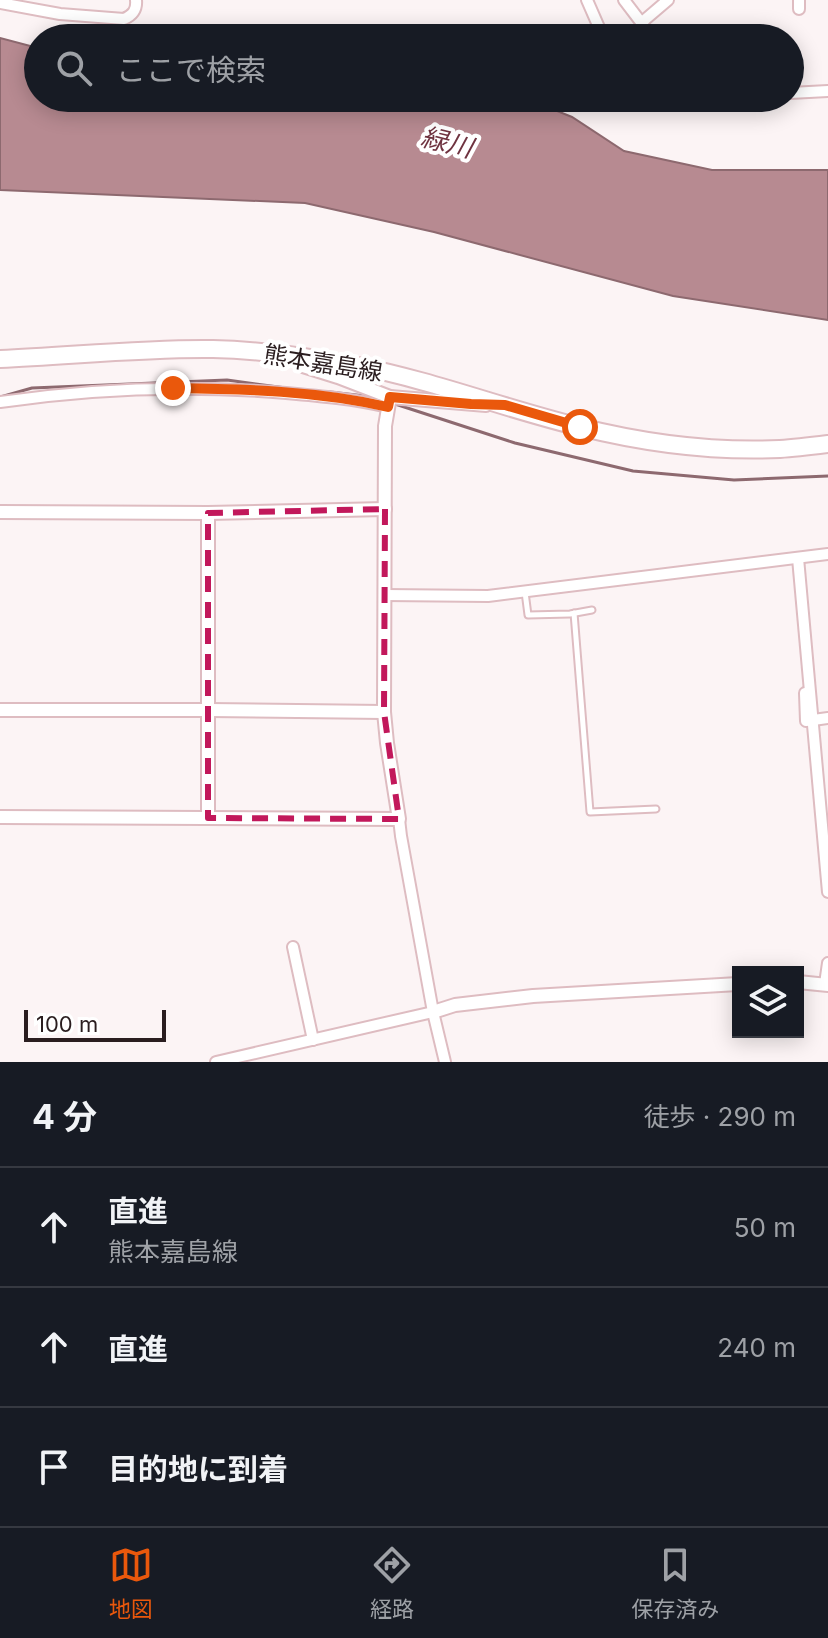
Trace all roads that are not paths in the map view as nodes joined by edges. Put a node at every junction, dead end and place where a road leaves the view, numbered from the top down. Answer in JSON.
{"nodes":[{"id":1,"x":136,"y":0,"type":"edge"},
{"id":2,"x":587,"y":0,"type":"edge"},
{"id":3,"x":624,"y":0,"type":"edge"},
{"id":4,"x":668,"y":0,"type":"edge"},
{"id":5,"x":0,"y":3,"type":"edge"},
{"id":6,"x":641,"y":23,"type":"joint"},
{"id":7,"x":598,"y":24,"type":"edge"},
{"id":8,"x":828,"y":91,"type":"edge"},
{"id":9,"x":804,"y":92,"type":"edge"},
{"id":10,"x":299,"y":356,"type":"junction"},
{"id":11,"x":0,"y":359,"type":"edge"},
{"id":12,"x":0,"y":402,"type":"edge"},
{"id":13,"x":389,"y":402,"type":"junction"},
{"id":14,"x":505,"y":405,"type":"junction"},
{"id":15,"x":828,"y":444,"type":"edge"},
{"id":16,"x":385,"y":509,"type":"junction"},
{"id":17,"x":0,"y":512,"type":"edge"},
{"id":18,"x":208,"y":513,"type":"junction"},
{"id":19,"x":828,"y":554,"type":"edge"},
{"id":20,"x":798,"y":558,"type":"junction"},
{"id":21,"x":525,"y":591,"type":"junction"},
{"id":22,"x":385,"y":595,"type":"junction"},
{"id":23,"x":592,"y":610,"type":"dead end"},
{"id":24,"x":574,"y":613,"type":"junction"},
{"id":25,"x":0,"y":710,"type":"edge"},
{"id":26,"x":209,"y":710,"type":"junction"},
{"id":27,"x":384,"y":712,"type":"junction"},
{"id":28,"x":828,"y":718,"type":"edge"},
{"id":29,"x":813,"y":720,"type":"junction"},
{"id":30,"x":656,"y":809,"type":"dead end"},
{"id":31,"x":0,"y":817,"type":"edge"},
{"id":32,"x":208,"y":818,"type":"junction"},
{"id":33,"x":399,"y":819,"type":"junction"},
{"id":34,"x":828,"y":892,"type":"edge"},
{"id":35,"x":293,"y":947,"type":"dead end"},
{"id":36,"x":828,"y":963,"type":"edge"},
{"id":37,"x":804,"y":983,"type":"edge"},
{"id":38,"x":732,"y":984,"type":"edge"},
{"id":39,"x":827,"y":985,"type":"edge"},
{"id":40,"x":433,"y":1012,"type":"junction"},
{"id":41,"x":313,"y":1040,"type":"junction"},
{"id":42,"x":236,"y":1060,"type":"edge"},
{"id":43,"x":216,"y":1062,"type":"edge"},
{"id":44,"x":445,"y":1062,"type":"edge"}],
"edges":[{"from":1,"to":5,"type":"street"},
{"from":2,"to":7,"type":"street"},
{"from":3,"to":6,"type":"street"},
{"from":4,"to":6,"type":"street"},
{"from":8,"to":9,"type":"street"},
{"from":10,"to":11,"type":"main road","name":"熊本嘉島線"},
{"from":10,"to":13,"type":"street"},
{"from":10,"to":14,"type":"main road","name":"熊本嘉島線"},
{"from":12,"to":13,"type":"street"},
{"from":13,"to":14,"type":"street"},
{"from":13,"to":16,"type":"street"},
{"from":14,"to":15,"type":"main road","name":"熊本嘉島線"},
{"from":16,"to":18,"type":"street"},
{"from":16,"to":22,"type":"street"},
{"from":17,"to":18,"type":"street"},
{"from":18,"to":26,"type":"street"},
{"from":19,"to":20,"type":"street"},
{"from":20,"to":21,"type":"street"},
{"from":20,"to":29,"type":"street"},
{"from":21,"to":22,"type":"street"},
{"from":21,"to":24,"type":"lane"},
{"from":22,"to":27,"type":"street"},
{"from":23,"to":24,"type":"lane"},
{"from":24,"to":30,"type":"lane"},
{"from":25,"to":26,"type":"street"},
{"from":26,"to":27,"type":"street"},
{"from":26,"to":32,"type":"street"},
{"from":27,"to":33,"type":"street"},
{"from":28,"to":29,"type":"street"},
{"from":29,"to":34,"type":"street"},
{"from":31,"to":32,"type":"street"},
{"from":32,"to":33,"type":"street"},
{"from":33,"to":40,"type":"street"},
{"from":35,"to":41,"type":"street"},
{"from":36,"to":39,"type":"street"},
{"from":37,"to":39,"type":"street"},
{"from":38,"to":40,"type":"street"},
{"from":40,"to":41,"type":"street"},
{"from":40,"to":44,"type":"street"},
{"from":41,"to":42,"type":"street"},
{"from":42,"to":43,"type":"street"}]}
